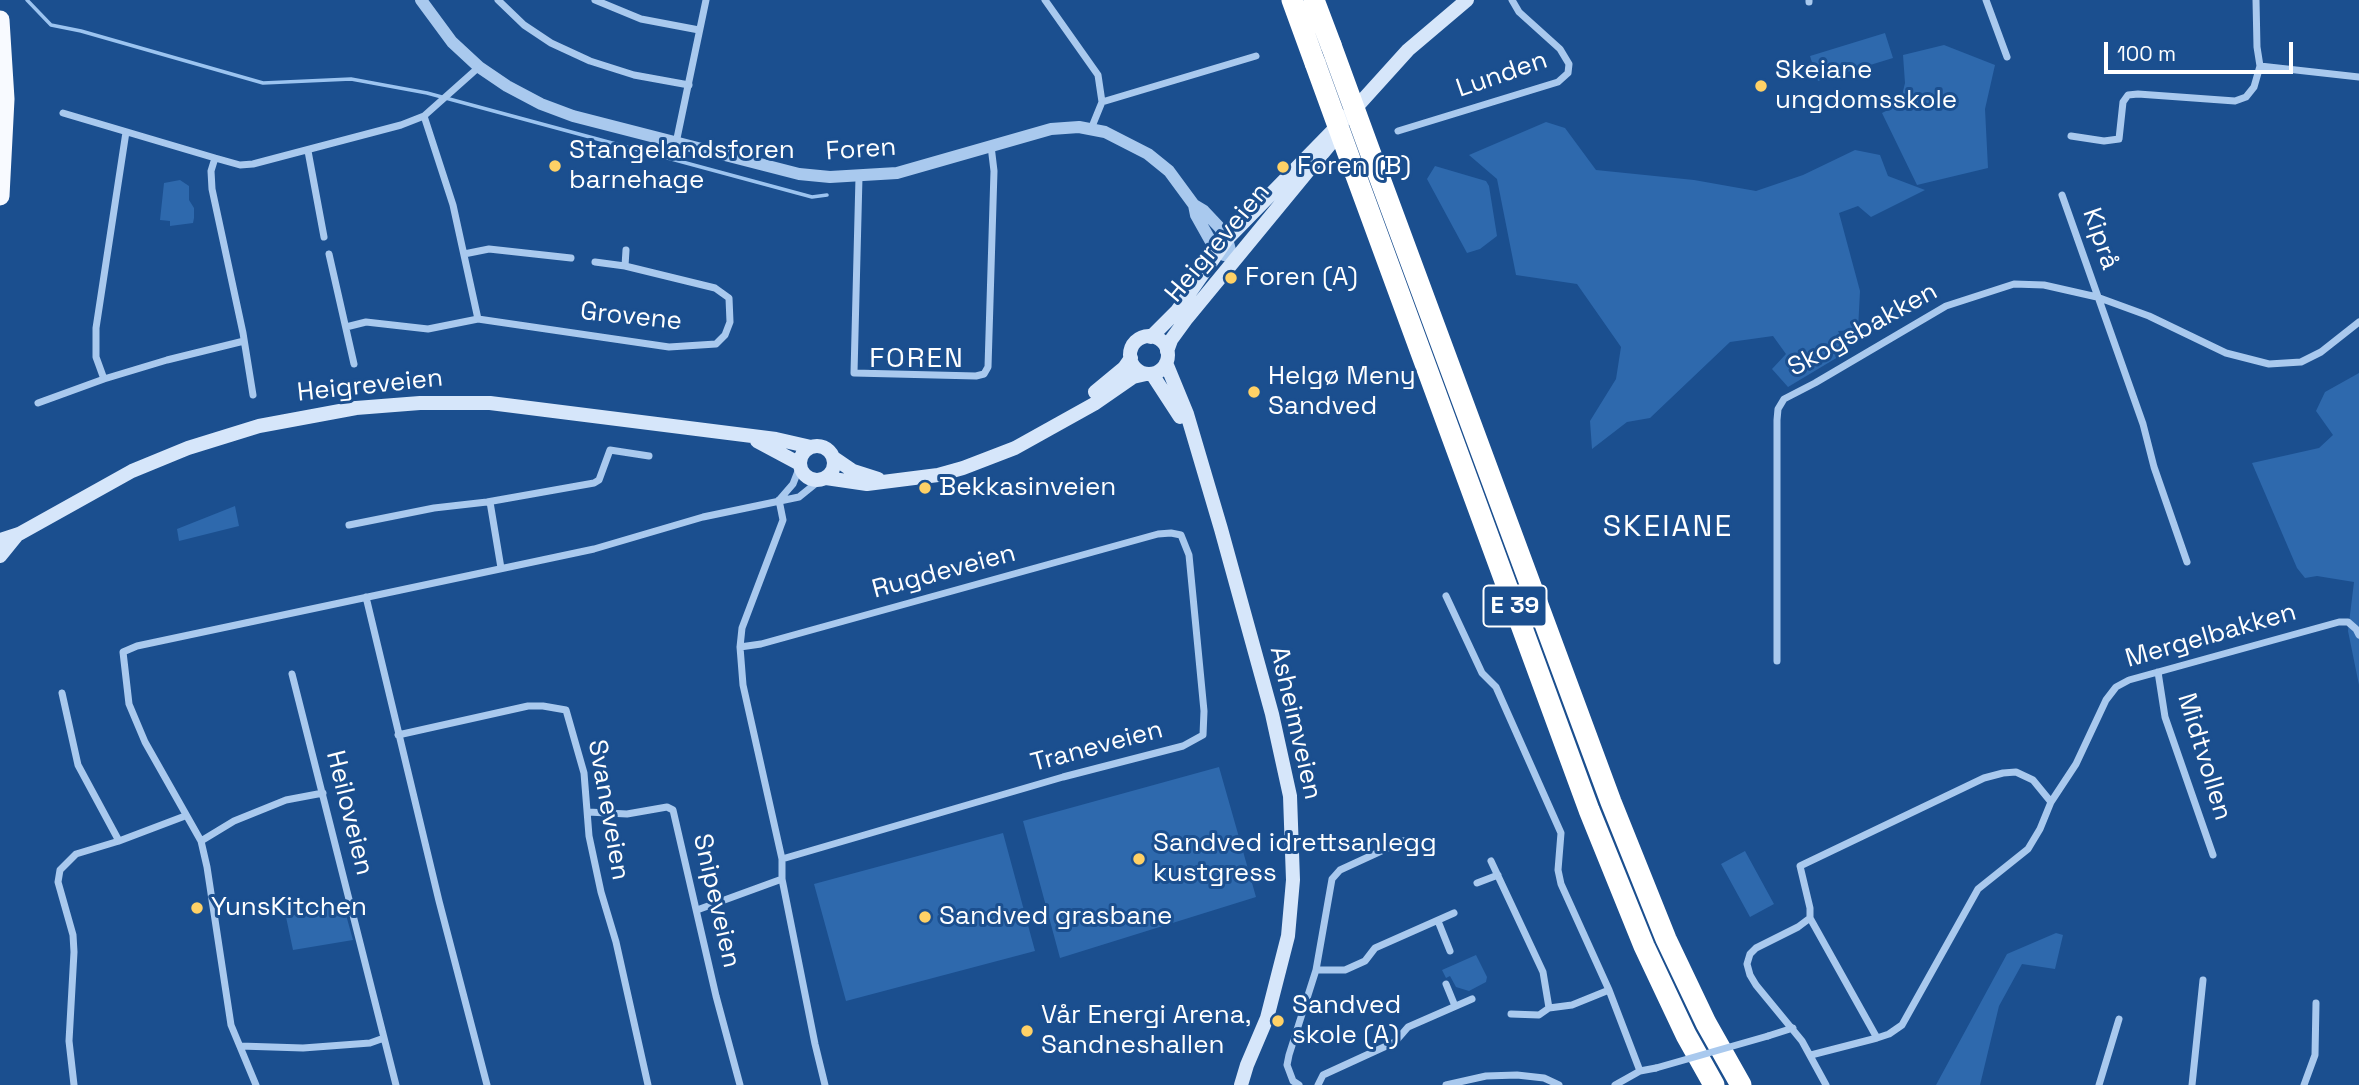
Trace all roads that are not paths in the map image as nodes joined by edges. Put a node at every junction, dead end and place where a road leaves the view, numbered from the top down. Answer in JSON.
{"nodes":[{"id":1,"x":421,"y":0,"type":"edge"},
{"id":2,"x":498,"y":0,"type":"edge"},
{"id":3,"x":595,"y":0,"type":"edge"},
{"id":4,"x":706,"y":0,"type":"edge"},
{"id":5,"x":1292,"y":0,"type":"edge"},
{"id":6,"x":1314,"y":0,"type":"edge"},
{"id":7,"x":1467,"y":0,"type":"edge"},
{"id":8,"x":1512,"y":0,"type":"edge"},
{"id":9,"x":1986,"y":0,"type":"edge"},
{"id":10,"x":2256,"y":0,"type":"edge"},
{"id":11,"x":1048,"y":1,"type":"edge"},
{"id":12,"x":1,"y":28,"type":"edge"},
{"id":13,"x":699,"y":30,"type":"junction"},
{"id":14,"x":1256,"y":55,"type":"dead end"},
{"id":15,"x":2007,"y":57,"type":"dead end"},
{"id":16,"x":2260,"y":66,"type":"junction"},
{"id":17,"x":479,"y":67,"type":"junction"},
{"id":18,"x":2359,"y":77,"type":"edge"},
{"id":19,"x":689,"y":85,"type":"junction"},
{"id":20,"x":1102,"y":102,"type":"junction"},
{"id":21,"x":1361,"y":102,"type":"junction"},
{"id":22,"x":63,"y":113,"type":"dead end"},
{"id":23,"x":424,"y":116,"type":"junction"},
{"id":24,"x":1091,"y":129,"type":"junction"},
{"id":25,"x":1398,"y":131,"type":"dead end"},
{"id":26,"x":126,"y":132,"type":"junction"},
{"id":27,"x":2071,"y":136,"type":"dead end"},
{"id":28,"x":676,"y":144,"type":"junction"},
{"id":29,"x":991,"y":145,"type":"junction"},
{"id":30,"x":308,"y":151,"type":"junction"},
{"id":31,"x":215,"y":158,"type":"junction"},
{"id":32,"x":859,"y":177,"type":"junction"},
{"id":33,"x":2062,"y":195,"type":"dead end"},
{"id":34,"x":0,"y":196,"type":"edge"},
{"id":35,"x":1194,"y":205,"type":"junction"},
{"id":36,"x":324,"y":237,"type":"dead end"},
{"id":37,"x":1227,"y":239,"type":"junction"},
{"id":38,"x":626,"y":250,"type":"dead end"},
{"id":39,"x":1218,"y":251,"type":"junction"},
{"id":40,"x":329,"y":254,"type":"dead end"},
{"id":41,"x":464,"y":254,"type":"junction"},
{"id":42,"x":571,"y":258,"type":"dead end"},
{"id":43,"x":1233,"y":261,"type":"junction"},
{"id":44,"x":595,"y":262,"type":"dead end"},
{"id":45,"x":625,"y":266,"type":"junction"},
{"id":46,"x":2098,"y":297,"type":"junction"},
{"id":47,"x":478,"y":319,"type":"junction"},
{"id":48,"x":2359,"y":322,"type":"edge"},
{"id":49,"x":346,"y":327,"type":"junction"},
{"id":50,"x":1151,"y":337,"type":"junction"},
{"id":51,"x":244,"y":341,"type":"junction"},
{"id":52,"x":1167,"y":357,"type":"junction"},
{"id":53,"x":1130,"y":358,"type":"junction"},
{"id":54,"x":354,"y":363,"type":"dead end"},
{"id":55,"x":1149,"y":374,"type":"junction"},
{"id":56,"x":104,"y":379,"type":"junction"},
{"id":57,"x":253,"y":395,"type":"dead end"},
{"id":58,"x":38,"y":403,"type":"dead end"},
{"id":59,"x":1077,"y":411,"type":"junction"},
{"id":60,"x":1192,"y":436,"type":"junction"},
{"id":61,"x":749,"y":437,"type":"junction"},
{"id":62,"x":811,"y":447,"type":"junction"},
{"id":63,"x":649,"y":456,"type":"dead end"},
{"id":64,"x":834,"y":458,"type":"junction"},
{"id":65,"x":800,"y":465,"type":"junction"},
{"id":66,"x":823,"y":479,"type":"junction"},
{"id":67,"x":883,"y":480,"type":"junction"},
{"id":68,"x":779,"y":500,"type":"junction"},
{"id":69,"x":490,"y":502,"type":"junction"},
{"id":70,"x":349,"y":525,"type":"dead end"},
{"id":71,"x":19,"y":534,"type":"junction"},
{"id":72,"x":1158,"y":534,"type":"joint"},
{"id":73,"x":0,"y":540,"type":"edge"},
{"id":74,"x":0,"y":556,"type":"edge"},
{"id":75,"x":2187,"y":562,"type":"dead end"},
{"id":76,"x":501,"y":568,"type":"junction"},
{"id":77,"x":1446,"y":596,"type":"dead end"},
{"id":78,"x":366,"y":597,"type":"junction"},
{"id":79,"x":2359,"y":635,"type":"edge"},
{"id":80,"x":740,"y":647,"type":"junction"},
{"id":81,"x":1777,"y":661,"type":"dead end"},
{"id":82,"x":2158,"y":672,"type":"junction"},
{"id":83,"x":292,"y":674,"type":"dead end"},
{"id":84,"x":62,"y":692,"type":"dead end"},
{"id":85,"x":398,"y":735,"type":"junction"},
{"id":86,"x":323,"y":793,"type":"junction"},
{"id":87,"x":2052,"y":802,"type":"junction"},
{"id":88,"x":588,"y":812,"type":"junction"},
{"id":89,"x":185,"y":816,"type":"junction"},
{"id":90,"x":119,"y":841,"type":"junction"},
{"id":91,"x":201,"y":841,"type":"junction"},
{"id":92,"x":1403,"y":841,"type":"dead end"},
{"id":93,"x":2213,"y":855,"type":"dead end"},
{"id":94,"x":782,"y":859,"type":"junction"},
{"id":95,"x":1491,"y":861,"type":"dead end"},
{"id":96,"x":1498,"y":875,"type":"junction"},
{"id":97,"x":782,"y":879,"type":"junction"},
{"id":98,"x":1477,"y":883,"type":"dead end"},
{"id":99,"x":697,"y":910,"type":"junction"},
{"id":100,"x":1454,"y":913,"type":"dead end"},
{"id":101,"x":1810,"y":918,"type":"junction"},
{"id":102,"x":1438,"y":921,"type":"junction"},
{"id":103,"x":1450,"y":951,"type":"dead end"},
{"id":104,"x":1316,"y":971,"type":"junction"},
{"id":105,"x":2203,"y":981,"type":"dead end"},
{"id":106,"x":1446,"y":984,"type":"dead end"},
{"id":107,"x":1609,"y":990,"type":"junction"},
{"id":108,"x":1472,"y":999,"type":"dead end"},
{"id":109,"x":2316,"y":1003,"type":"dead end"},
{"id":110,"x":1455,"y":1006,"type":"junction"},
{"id":111,"x":1549,"y":1008,"type":"junction"},
{"id":112,"x":1511,"y":1014,"type":"dead end"},
{"id":113,"x":2119,"y":1019,"type":"dead end"},
{"id":114,"x":1793,"y":1028,"type":"junction"},
{"id":115,"x":384,"y":1038,"type":"junction"},
{"id":116,"x":1877,"y":1038,"type":"junction"},
{"id":117,"x":240,"y":1046,"type":"junction"},
{"id":118,"x":1811,"y":1055,"type":"junction"},
{"id":119,"x":1247,"y":1065,"type":"junction"},
{"id":120,"x":1640,"y":1071,"type":"junction"},
{"id":121,"x":74,"y":1085,"type":"edge"},
{"id":122,"x":257,"y":1085,"type":"edge"},
{"id":123,"x":396,"y":1085,"type":"edge"},
{"id":124,"x":487,"y":1085,"type":"edge"},
{"id":125,"x":648,"y":1085,"type":"edge"},
{"id":126,"x":740,"y":1085,"type":"edge"},
{"id":127,"x":825,"y":1085,"type":"edge"},
{"id":128,"x":1231,"y":1085,"type":"edge"},
{"id":129,"x":1241,"y":1085,"type":"edge"},
{"id":130,"x":1299,"y":1085,"type":"edge"},
{"id":131,"x":1318,"y":1085,"type":"edge"},
{"id":132,"x":1446,"y":1085,"type":"edge"},
{"id":133,"x":1559,"y":1085,"type":"edge"},
{"id":134,"x":1615,"y":1085,"type":"edge"},
{"id":135,"x":1714,"y":1085,"type":"edge"},
{"id":136,"x":1741,"y":1085,"type":"edge"},
{"id":137,"x":1826,"y":1085,"type":"edge"},
{"id":138,"x":2099,"y":1085,"type":"edge"},
{"id":139,"x":2192,"y":1085,"type":"edge"},
{"id":140,"x":2304,"y":1085,"type":"edge"}],
"edges":[{"from":1,"to":17,"type":"street","name":"Foren"},
{"from":2,"to":19,"type":"street"},
{"from":3,"to":13,"type":"street"},
{"from":4,"to":13,"type":"street"},
{"from":5,"to":135,"type":"highway","number":"E 39","bridge":true},
{"from":6,"to":136,"type":"highway","number":"E 39","bridge":true},
{"from":7,"to":21,"type":"main road","name":"Heigreveien"},
{"from":8,"to":25,"type":"street","name":"Lunden"},
{"from":9,"to":15,"type":"street"},
{"from":10,"to":16,"type":"street"},
{"from":11,"to":20,"type":"street"},
{"from":12,"to":34,"type":"highway"},
{"from":13,"to":19,"type":"street"},
{"from":14,"to":20,"type":"street"},
{"from":16,"to":18,"type":"street"},
{"from":16,"to":27,"type":"street"},
{"from":17,"to":23,"type":"street"},
{"from":17,"to":28,"type":"street","name":"Foren"},
{"from":19,"to":28,"type":"street"},
{"from":20,"to":24,"type":"street"},
{"from":21,"to":37,"type":"main road","name":"Heigreveien"},
{"from":21,"to":43,"type":"main road","name":"Heigreveien"},
{"from":22,"to":26,"type":"street"},
{"from":23,"to":30,"type":"street"},
{"from":23,"to":41,"type":"street"},
{"from":24,"to":29,"type":"street","name":"Foren"},
{"from":24,"to":35,"type":"street","name":"Foren"},
{"from":26,"to":31,"type":"street"},
{"from":26,"to":56,"type":"street"},
{"from":28,"to":32,"type":"street","name":"Foren"},
{"from":29,"to":32,"type":"street","name":"Foren"},
{"from":29,"to":32,"type":"street"},
{"from":30,"to":31,"type":"street"},
{"from":30,"to":36,"type":"street"},
{"from":31,"to":51,"type":"street"},
{"from":33,"to":46,"type":"street","name":"Kiprå"},
{"from":35,"to":37,"type":"street","name":"Foren"},
{"from":35,"to":39,"type":"street","name":"Foren"},
{"from":37,"to":39,"type":"main road","name":"Heigreveien"},
{"from":37,"to":43,"type":"street","name":"Foren"},
{"from":38,"to":45,"type":"street"},
{"from":39,"to":43,"type":"street","name":"Foren"},
{"from":39,"to":50,"type":"main road","name":"Heigreveien"},
{"from":40,"to":49,"type":"street"},
{"from":41,"to":42,"type":"street"},
{"from":41,"to":47,"type":"street"},
{"from":43,"to":52,"type":"main road","name":"Heigreveien"},
{"from":44,"to":45,"type":"street","name":"Grovene"},
{"from":45,"to":47,"type":"street","name":"Grovene"},
{"from":46,"to":48,"type":"street","name":"Skogsbakken"},
{"from":46,"to":75,"type":"street"},
{"from":46,"to":81,"type":"street","name":"Skogsbakken"},
{"from":47,"to":49,"type":"street","name":"Grovene"},
{"from":49,"to":54,"type":"street"},
{"from":50,"to":52,"type":"main road"},
{"from":50,"to":53,"type":"main road"},
{"from":51,"to":56,"type":"street"},
{"from":51,"to":57,"type":"street"},
{"from":52,"to":55,"type":"main road"},
{"from":52,"to":60,"type":"main road","name":"Asheimveien"},
{"from":53,"to":55,"type":"main road"},
{"from":53,"to":59,"type":"main road","name":"Heigreveien"},
{"from":55,"to":59,"type":"main road","name":"Heigreveien"},
{"from":55,"to":60,"type":"main road","name":"Asheimveien"},
{"from":56,"to":58,"type":"street"},
{"from":59,"to":67,"type":"main road","name":"Heigreveien"},
{"from":60,"to":119,"type":"main road","name":"Asheimveien"},
{"from":61,"to":62,"type":"main road","name":"Heigreveien"},
{"from":61,"to":65,"type":"main road","name":"Heigreveien"},
{"from":61,"to":71,"type":"main road","name":"Heigreveien"},
{"from":62,"to":64,"type":"main road","name":"Heigreveien"},
{"from":62,"to":65,"type":"main road"},
{"from":63,"to":69,"type":"street"},
{"from":64,"to":66,"type":"main road"},
{"from":64,"to":67,"type":"main road","name":"Heigreveien"},
{"from":65,"to":66,"type":"main road","name":"Heigreveien"},
{"from":65,"to":68,"type":"street"},
{"from":66,"to":67,"type":"main road","name":"Heigreveien"},
{"from":66,"to":68,"type":"street"},
{"from":68,"to":76,"type":"street"},
{"from":68,"to":80,"type":"street"},
{"from":69,"to":70,"type":"street"},
{"from":69,"to":76,"type":"street"},
{"from":71,"to":73,"type":"main road","name":"Heigreveien"},
{"from":71,"to":74,"type":"main road","name":"Heigreveien"},
{"from":72,"to":80,"type":"street","name":"Rugdeveien"},
{"from":72,"to":94,"type":"street","name":"Traneveien"},
{"from":76,"to":78,"type":"street"},
{"from":77,"to":107,"type":"street"},
{"from":78,"to":85,"type":"street"},
{"from":78,"to":89,"type":"street"},
{"from":79,"to":82,"type":"street","name":"Mergelbakken"},
{"from":80,"to":94,"type":"street"},
{"from":82,"to":87,"type":"street","name":"Mergelbakken"},
{"from":82,"to":93,"type":"street","name":"Midtvollen"},
{"from":83,"to":86,"type":"street","name":"Heiloveien"},
{"from":84,"to":90,"type":"street"},
{"from":85,"to":88,"type":"street","name":"Svaneveien"},
{"from":85,"to":124,"type":"street"},
{"from":86,"to":91,"type":"street"},
{"from":86,"to":115,"type":"street","name":"Heiloveien"},
{"from":87,"to":101,"type":"street"},
{"from":87,"to":116,"type":"street","name":"Mergelbakken"},
{"from":88,"to":99,"type":"street","name":"Snipeveien"},
{"from":88,"to":125,"type":"street","name":"Svaneveien"},
{"from":89,"to":90,"type":"street"},
{"from":89,"to":91,"type":"street"},
{"from":90,"to":121,"type":"street"},
{"from":91,"to":117,"type":"street"},
{"from":92,"to":104,"type":"street"},
{"from":94,"to":97,"type":"street"},
{"from":95,"to":96,"type":"street"},
{"from":96,"to":98,"type":"street"},
{"from":96,"to":111,"type":"street"},
{"from":97,"to":99,"type":"street"},
{"from":97,"to":127,"type":"street"},
{"from":99,"to":126,"type":"street","name":"Snipeveien"},
{"from":100,"to":102,"type":"street"},
{"from":101,"to":114,"type":"street"},
{"from":101,"to":116,"type":"street"},
{"from":102,"to":103,"type":"street"},
{"from":102,"to":104,"type":"street"},
{"from":104,"to":130,"type":"street"},
{"from":105,"to":139,"type":"street"},
{"from":106,"to":110,"type":"street"},
{"from":107,"to":111,"type":"street"},
{"from":107,"to":120,"type":"street"},
{"from":108,"to":110,"type":"street"},
{"from":109,"to":140,"type":"street"},
{"from":110,"to":131,"type":"street"},
{"from":111,"to":112,"type":"street"},
{"from":113,"to":138,"type":"street"},
{"from":114,"to":118,"type":"street"},
{"from":114,"to":120,"type":"street","bridge":true},
{"from":115,"to":117,"type":"street"},
{"from":115,"to":123,"type":"street","name":"Heiloveien"},
{"from":116,"to":118,"type":"street","name":"Mergelbakken"},
{"from":117,"to":122,"type":"street"},
{"from":118,"to":137,"type":"street"},
{"from":119,"to":128,"type":"main road","name":"Asheimveien"},
{"from":119,"to":129,"type":"main road","name":"Asheimveien"},
{"from":120,"to":134,"type":"street"},
{"from":132,"to":133,"type":"street"}]}
